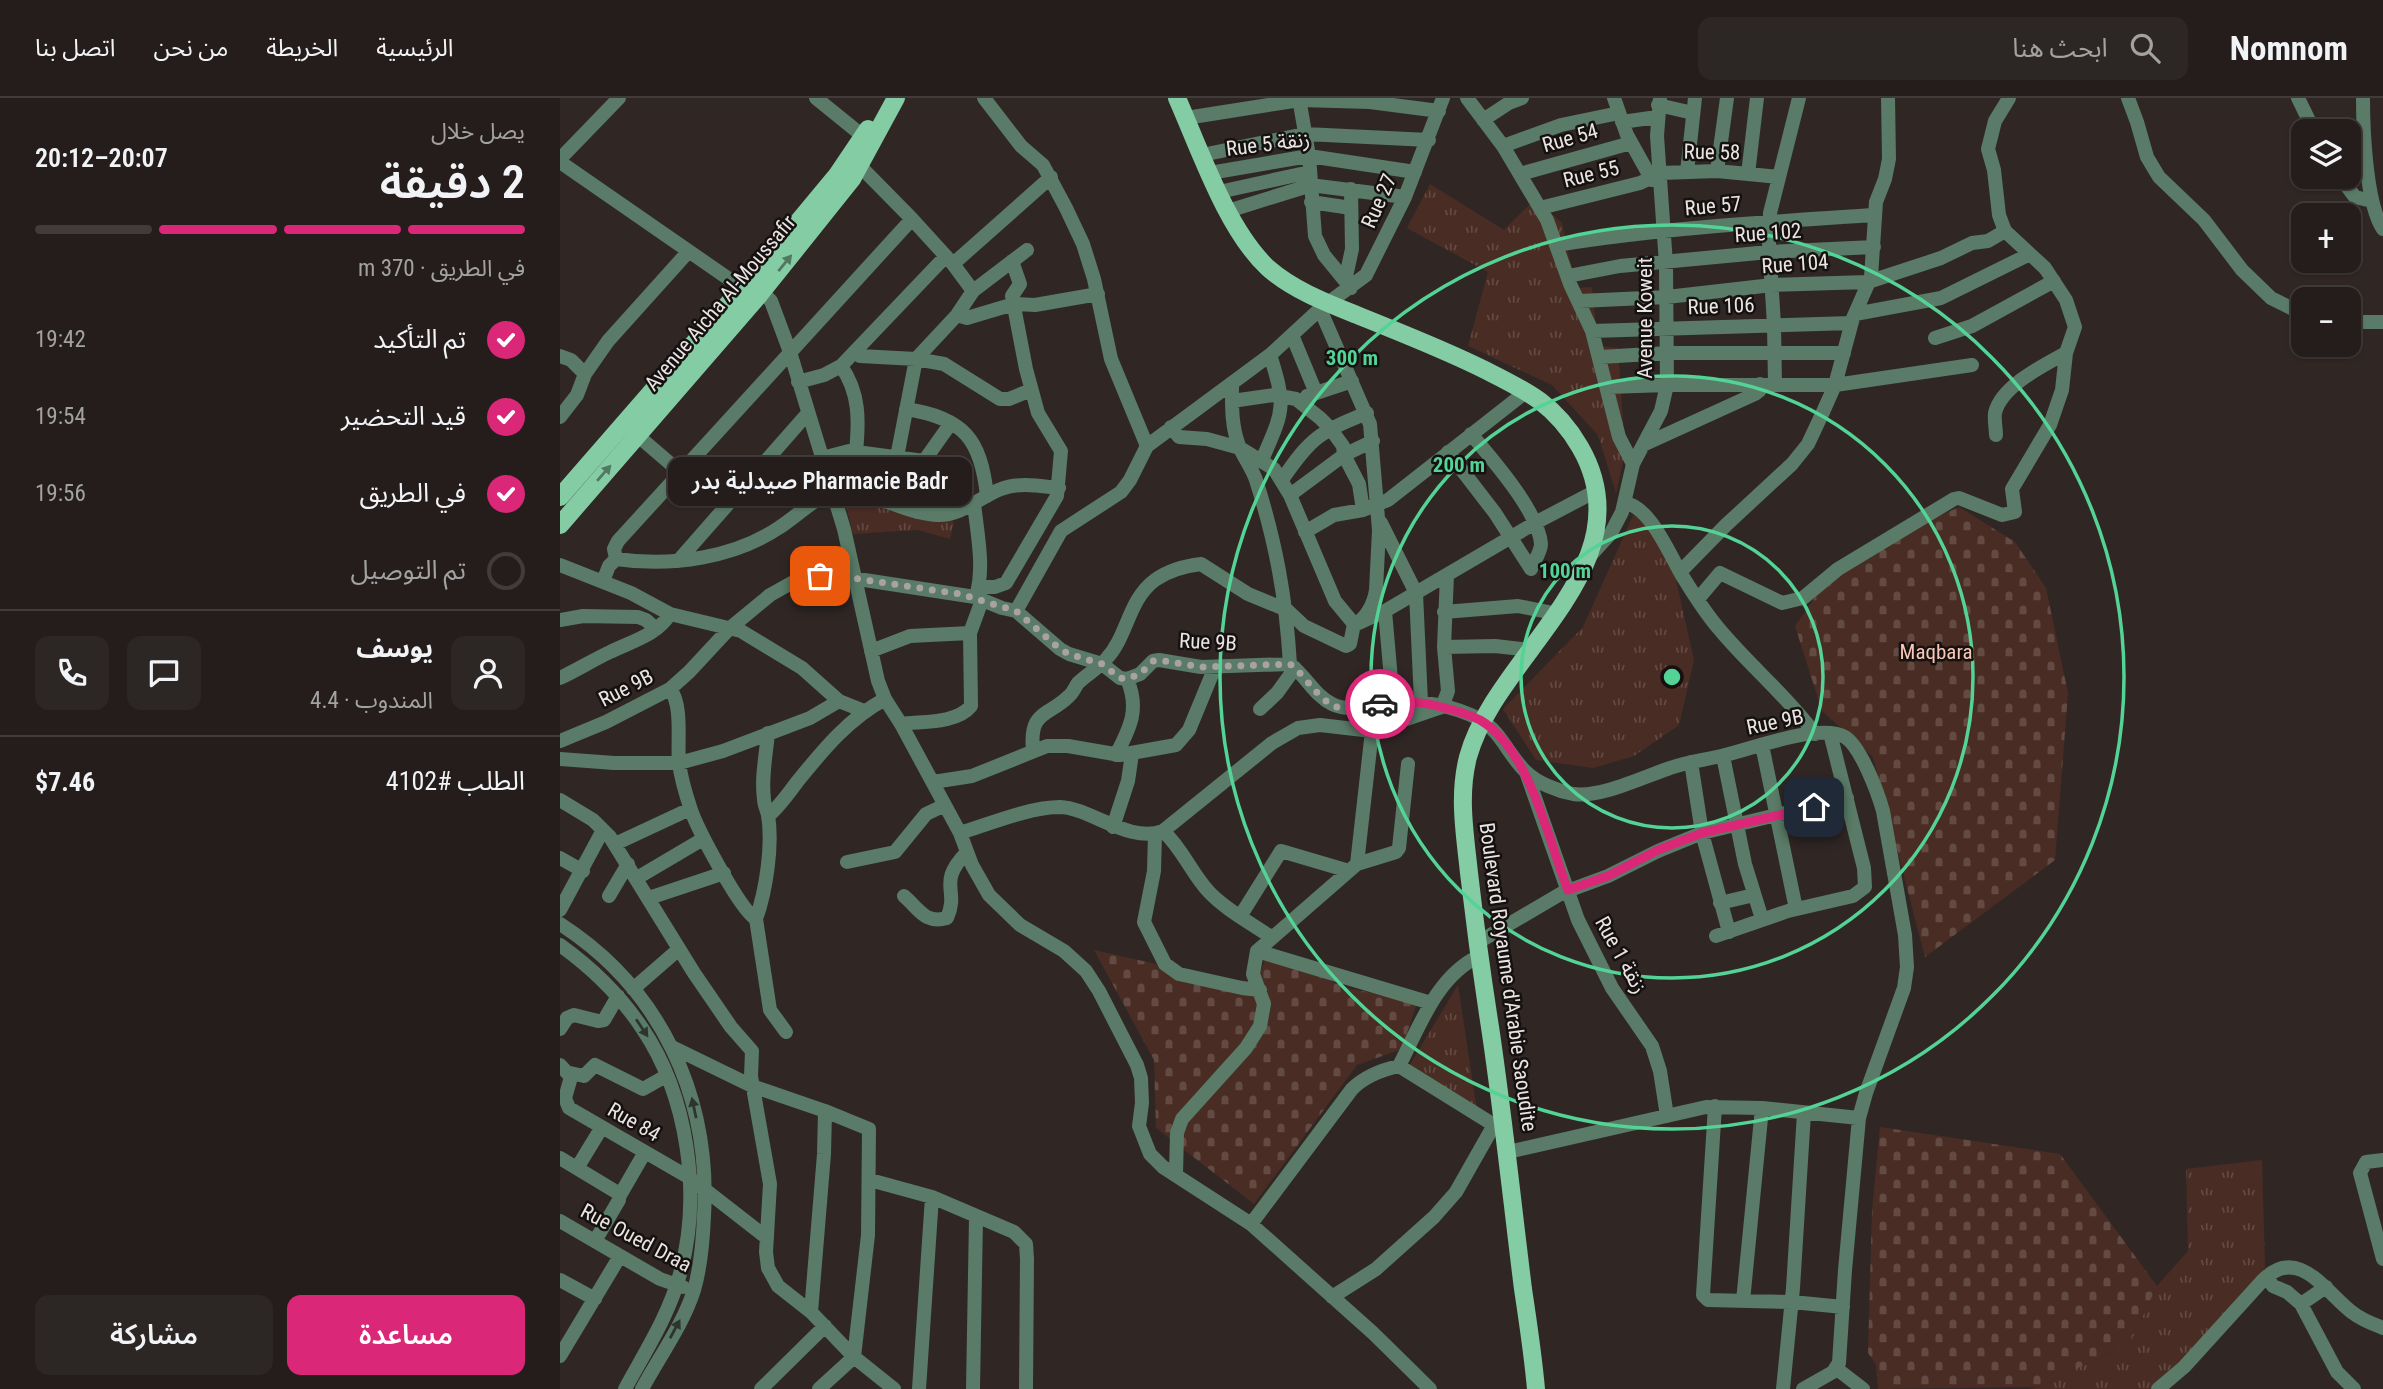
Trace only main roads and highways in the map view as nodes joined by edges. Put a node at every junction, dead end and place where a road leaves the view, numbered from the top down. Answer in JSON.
{"nodes":[{"id":1,"x":885,"y":98,"type":"edge"},
{"id":2,"x":897,"y":98,"type":"edge"},
{"id":3,"x":1177,"y":98,"type":"edge"},
{"id":4,"x":868,"y":140,"type":"junction"},
{"id":5,"x":855,"y":161,"type":"junction"},
{"id":6,"x":560,"y":497,"type":"edge"},
{"id":7,"x":560,"y":525,"type":"edge"},
{"id":8,"x":1533,"y":1355,"type":"junction"},
{"id":9,"x":1536,"y":1389,"type":"edge"},
{"id":10,"x":1551,"y":1389,"type":"edge"}],
"edges":[{"from":1,"to":4,"type":"main road","name":"Avenue Aicha Al-Moussafir"},
{"from":2,"to":4,"type":"main road","name":"Avenue Aicha Al-Moussafir"},
{"from":3,"to":8,"type":"main road","name":"Boulevard Royaume d'Arabie Saoudite"},
{"from":4,"to":5,"type":"main road","name":"Avenue Aicha Al-Moussafir"},
{"from":5,"to":6,"type":"main road","name":"Avenue Aicha Al-Moussafir"},
{"from":7,"to":5,"type":"main road","name":"Avenue Aicha Al-Moussafir","one_way":true},
{"from":8,"to":9,"type":"main road","name":"Boulevard Royaume d'Arabie Saoudite"},
{"from":8,"to":10,"type":"main road","name":"Boulevard Royaume d'Arabie Saoudite"}]}
